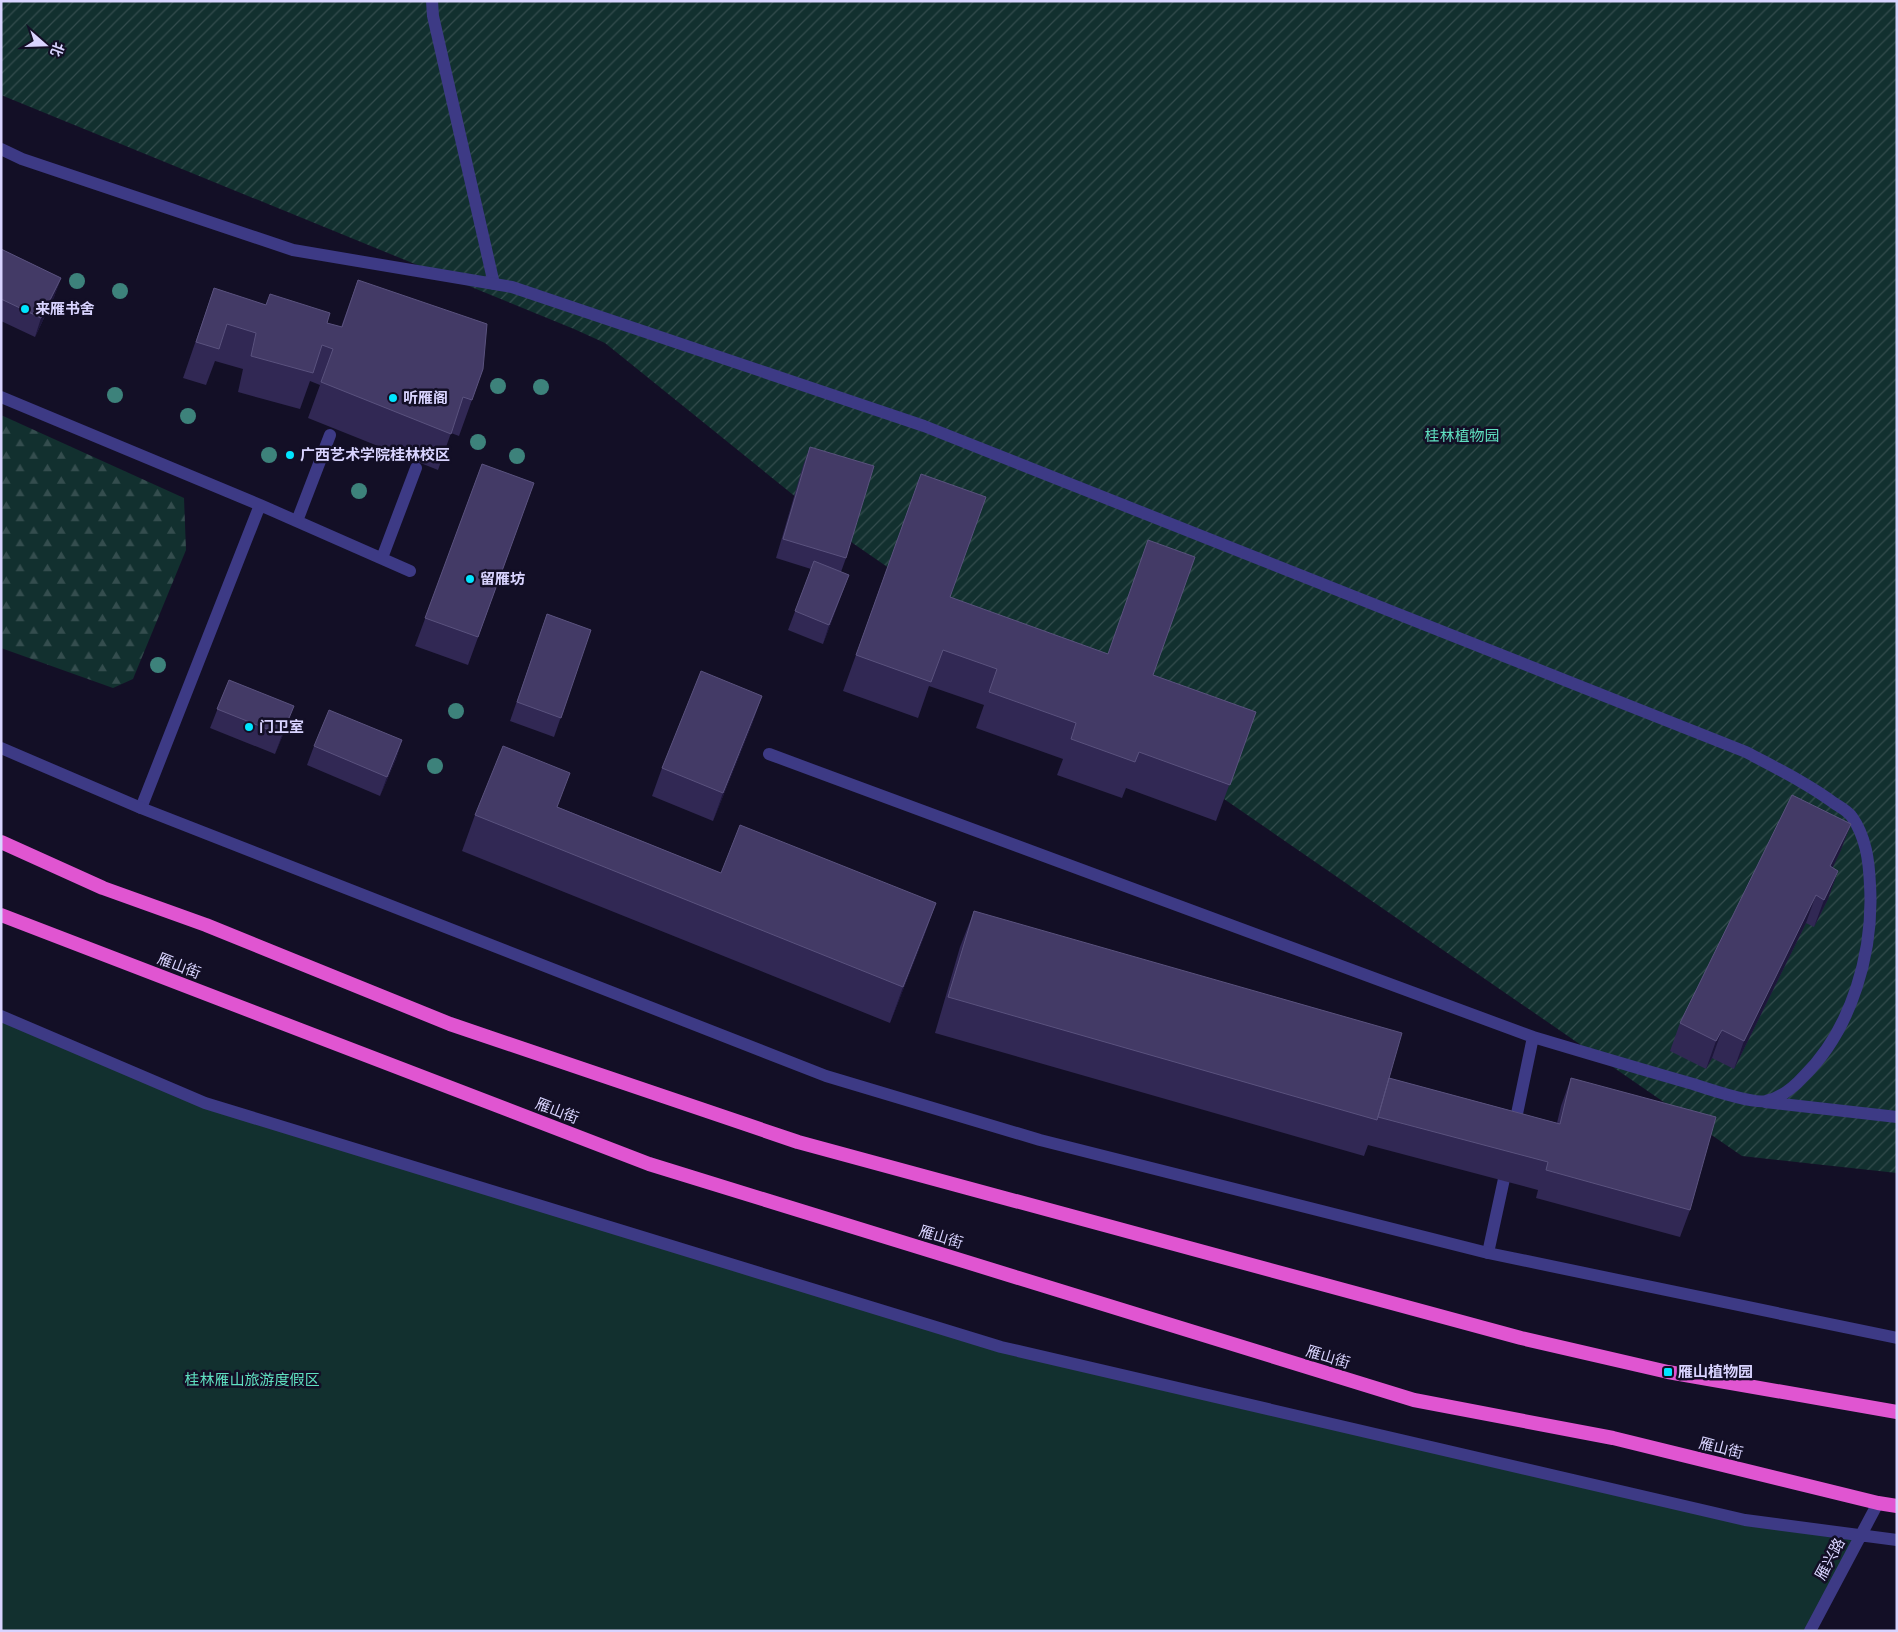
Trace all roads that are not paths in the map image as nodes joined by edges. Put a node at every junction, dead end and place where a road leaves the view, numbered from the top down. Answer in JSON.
{"nodes":[{"id":1,"x":432,"y":1,"type":"edge"},
{"id":2,"x":1,"y":149,"type":"edge"},
{"id":3,"x":494,"y":284,"type":"junction"},
{"id":4,"x":1,"y":397,"type":"edge"},
{"id":5,"x":330,"y":435,"type":"dead end"},
{"id":6,"x":416,"y":468,"type":"dead end"},
{"id":7,"x":260,"y":505,"type":"junction"},
{"id":8,"x":297,"y":521,"type":"junction"},
{"id":9,"x":382,"y":558,"type":"junction"},
{"id":10,"x":410,"y":570,"type":"dead end"},
{"id":11,"x":1,"y":748,"type":"edge"},
{"id":12,"x":769,"y":754,"type":"dead end"},
{"id":13,"x":142,"y":808,"type":"junction"},
{"id":14,"x":1,"y":842,"type":"edge"},
{"id":15,"x":1,"y":915,"type":"edge"},
{"id":16,"x":1,"y":1016,"type":"edge"},
{"id":17,"x":1533,"y":1037,"type":"junction"},
{"id":18,"x":1765,"y":1102,"type":"junction"},
{"id":19,"x":1897,"y":1117,"type":"edge"},
{"id":20,"x":1488,"y":1253,"type":"junction"},
{"id":21,"x":1897,"y":1338,"type":"edge"},
{"id":22,"x":1897,"y":1412,"type":"edge"},
{"id":23,"x":1878,"y":1504,"type":"junction"},
{"id":24,"x":1897,"y":1506,"type":"edge"},
{"id":25,"x":1861,"y":1535,"type":"junction"},
{"id":26,"x":1897,"y":1540,"type":"edge"},
{"id":27,"x":1810,"y":1631,"type":"edge"}],
"edges":[{"from":1,"to":3,"type":"street"},
{"from":2,"to":3,"type":"street"},
{"from":3,"to":18,"type":"street"},
{"from":4,"to":7,"type":"street"},
{"from":5,"to":8,"type":"street"},
{"from":6,"to":9,"type":"street"},
{"from":7,"to":8,"type":"street"},
{"from":7,"to":13,"type":"street"},
{"from":8,"to":9,"type":"street"},
{"from":9,"to":10,"type":"street"},
{"from":11,"to":13,"type":"street"},
{"from":12,"to":17,"type":"street"},
{"from":13,"to":20,"type":"street"},
{"from":14,"to":22,"type":"highway"},
{"from":15,"to":23,"type":"highway","name":"雁山街"},
{"from":16,"to":25,"type":"street"},
{"from":17,"to":18,"type":"street"},
{"from":17,"to":20,"type":"street"},
{"from":18,"to":19,"type":"street"},
{"from":20,"to":21,"type":"street"},
{"from":23,"to":24,"type":"highway","name":"雁山街"},
{"from":23,"to":25,"type":"street","name":"雁兴路"},
{"from":25,"to":26,"type":"street"},
{"from":25,"to":27,"type":"street","name":"雁兴路"}]}
